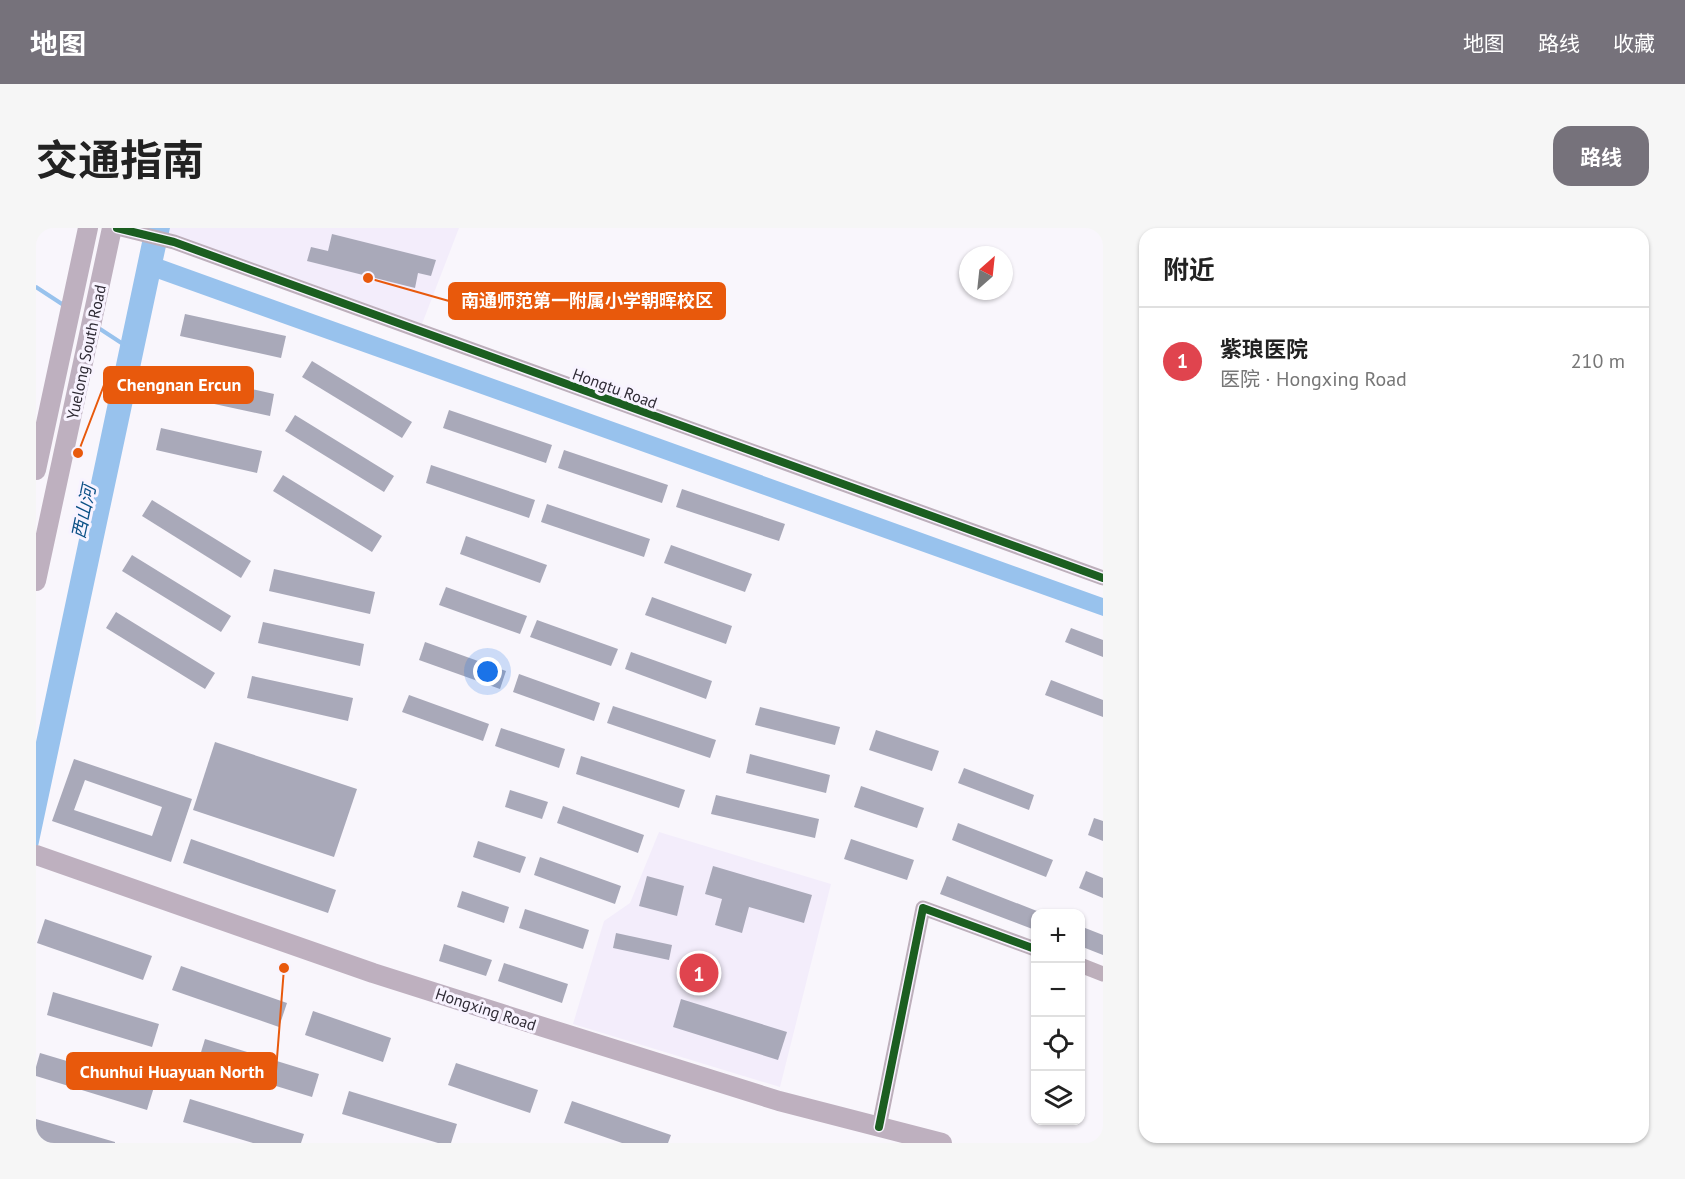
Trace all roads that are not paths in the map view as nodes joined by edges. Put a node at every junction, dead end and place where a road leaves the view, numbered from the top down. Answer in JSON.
{"nodes":[{"id":1,"x":88,"y":228,"type":"edge"},
{"id":2,"x":112,"y":228,"type":"edge"},
{"id":3,"x":124,"y":230,"type":"edge"},
{"id":4,"x":36,"y":470,"type":"edge"},
{"id":5,"x":1103,"y":578,"type":"edge"},
{"id":6,"x":36,"y":580,"type":"edge"},
{"id":7,"x":37,"y":862,"type":"edge"},
{"id":8,"x":1031,"y":948,"type":"edge"},
{"id":9,"x":1085,"y":968,"type":"edge"},
{"id":10,"x":1103,"y":974,"type":"edge"},
{"id":11,"x":879,"y":1127,"type":"junction"},
{"id":12,"x":899,"y":1143,"type":"edge"},
{"id":13,"x":942,"y":1143,"type":"edge"}],
"edges":[{"from":1,"to":4,"type":"main road","name":"Yuelong South Road"},
{"from":2,"to":6,"type":"main road","name":"Yuelong South Road"},
{"from":3,"to":5,"type":"street","name":"Hongtu Road"},
{"from":7,"to":11,"type":"main road","name":"Hongxing Road"},
{"from":7,"to":12,"type":"main road","name":"Hongxing Road"},
{"from":8,"to":11,"type":"street"},
{"from":9,"to":10,"type":"street"},
{"from":11,"to":13,"type":"main road","name":"Hongxing Road"}]}
